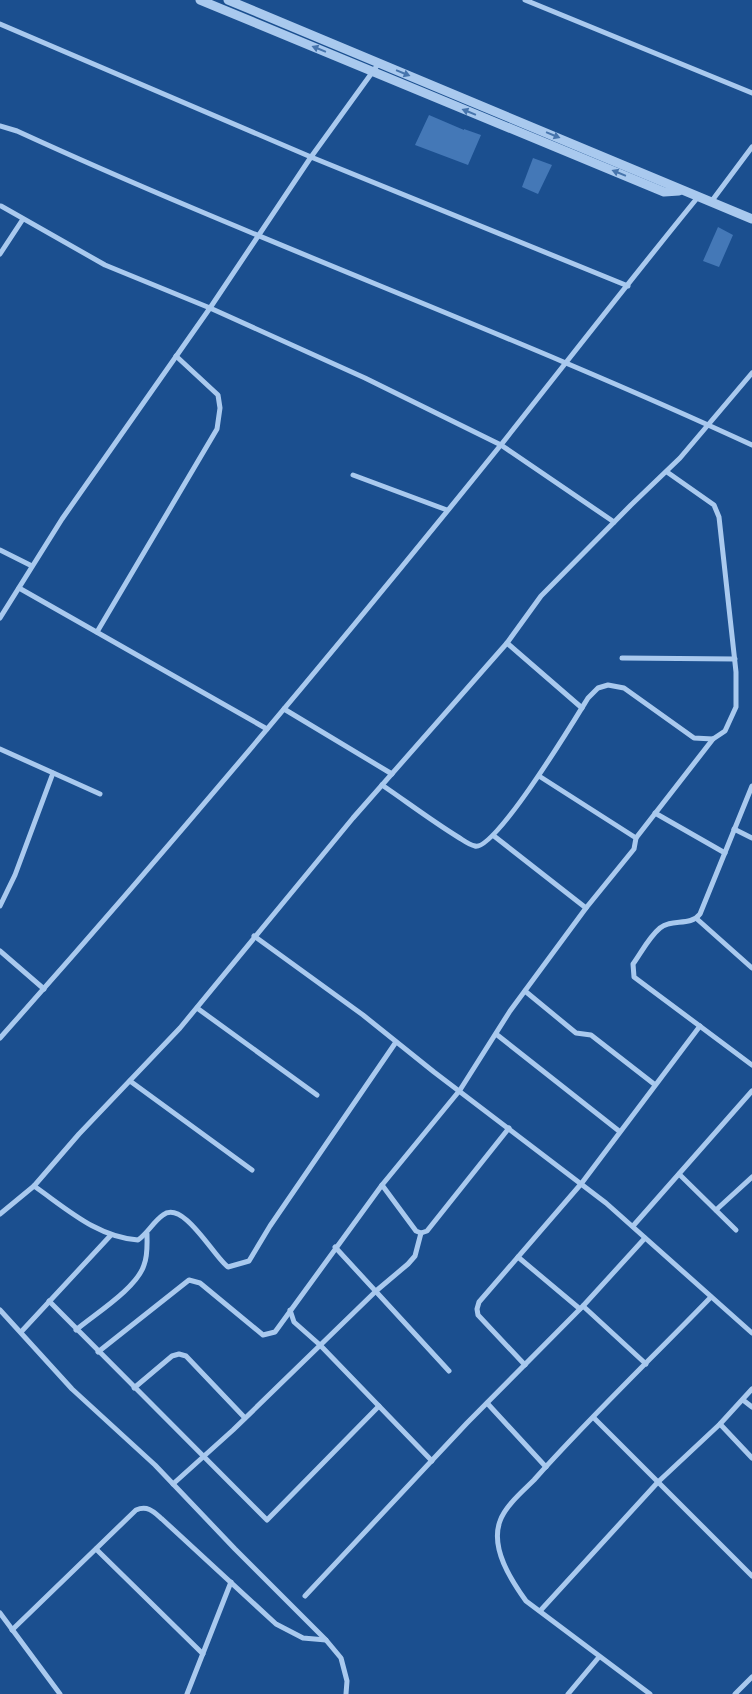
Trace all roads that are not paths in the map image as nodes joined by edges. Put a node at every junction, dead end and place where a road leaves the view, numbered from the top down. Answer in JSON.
{"nodes":[{"id":1,"x":200,"y":0,"type":"edge"},
{"id":2,"x":228,"y":0,"type":"edge"},
{"id":3,"x":525,"y":0,"type":"edge"},
{"id":4,"x":0,"y":24,"type":"edge"},
{"id":5,"x":379,"y":63,"type":"junction"},
{"id":6,"x":372,"y":72,"type":"junction"},
{"id":7,"x":752,"y":93,"type":"edge"},
{"id":8,"x":0,"y":126,"type":"edge"},
{"id":9,"x":752,"y":147,"type":"edge"},
{"id":10,"x":311,"y":156,"type":"junction"},
{"id":11,"x":679,"y":191,"type":"junction"},
{"id":12,"x":698,"y":197,"type":"junction"},
{"id":13,"x":712,"y":202,"type":"junction"},
{"id":14,"x":1,"y":206,"type":"edge"},
{"id":15,"x":23,"y":219,"type":"junction"},
{"id":16,"x":752,"y":219,"type":"edge"},
{"id":17,"x":259,"y":235,"type":"junction"},
{"id":18,"x":0,"y":254,"type":"edge"},
{"id":19,"x":628,"y":286,"type":"junction"},
{"id":20,"x":210,"y":308,"type":"junction"},
{"id":21,"x":176,"y":356,"type":"junction"},
{"id":22,"x":566,"y":362,"type":"junction"},
{"id":23,"x":752,"y":373,"type":"edge"},
{"id":24,"x":708,"y":425,"type":"junction"},
{"id":25,"x":501,"y":445,"type":"junction"},
{"id":26,"x":752,"y":445,"type":"edge"},
{"id":27,"x":667,"y":472,"type":"junction"},
{"id":28,"x":354,"y":475,"type":"dead end"},
{"id":29,"x":447,"y":510,"type":"junction"},
{"id":30,"x":614,"y":522,"type":"junction"},
{"id":31,"x":0,"y":550,"type":"edge"},
{"id":32,"x":32,"y":566,"type":"junction"},
{"id":33,"x":19,"y":588,"type":"junction"},
{"id":34,"x":0,"y":618,"type":"edge"},
{"id":35,"x":97,"y":632,"type":"junction"},
{"id":36,"x":507,"y":643,"type":"junction"},
{"id":37,"x":622,"y":658,"type":"dead end"},
{"id":38,"x":735,"y":659,"type":"junction"},
{"id":39,"x":284,"y":708,"type":"junction"},
{"id":40,"x":582,"y":708,"type":"junction"},
{"id":41,"x":267,"y":730,"type":"junction"},
{"id":42,"x":712,"y":739,"type":"junction"},
{"id":43,"x":0,"y":749,"type":"edge"},
{"id":44,"x":54,"y":773,"type":"junction"},
{"id":45,"x":392,"y":774,"type":"junction"},
{"id":46,"x":539,"y":776,"type":"junction"},
{"id":47,"x":382,"y":785,"type":"junction"},
{"id":48,"x":752,"y":786,"type":"edge"},
{"id":49,"x":100,"y":794,"type":"dead end"},
{"id":50,"x":655,"y":813,"type":"junction"},
{"id":51,"x":734,"y":829,"type":"junction"},
{"id":52,"x":494,"y":836,"type":"junction"},
{"id":53,"x":636,"y":838,"type":"junction"},
{"id":54,"x":752,"y":838,"type":"edge"},
{"id":55,"x":725,"y":853,"type":"junction"},
{"id":56,"x":0,"y":906,"type":"edge"},
{"id":57,"x":586,"y":908,"type":"junction"},
{"id":58,"x":697,"y":919,"type":"junction"},
{"id":59,"x":254,"y":936,"type":"junction"},
{"id":60,"x":0,"y":951,"type":"edge"},
{"id":61,"x":752,"y":968,"type":"edge"},
{"id":62,"x":44,"y":989,"type":"junction"},
{"id":63,"x":524,"y":991,"type":"junction"},
{"id":64,"x":196,"y":1008,"type":"junction"},
{"id":65,"x":700,"y":1026,"type":"junction"},
{"id":66,"x":496,"y":1034,"type":"junction"},
{"id":67,"x":0,"y":1038,"type":"edge"},
{"id":68,"x":396,"y":1042,"type":"junction"},
{"id":69,"x":752,"y":1065,"type":"edge"},
{"id":70,"x":130,"y":1080,"type":"junction"},
{"id":71,"x":654,"y":1084,"type":"junction"},
{"id":72,"x":460,"y":1090,"type":"junction"},
{"id":73,"x":752,"y":1091,"type":"edge"},
{"id":74,"x":317,"y":1096,"type":"dead end"},
{"id":75,"x":509,"y":1128,"type":"junction"},
{"id":76,"x":619,"y":1131,"type":"junction"},
{"id":77,"x":252,"y":1170,"type":"dead end"},
{"id":78,"x":679,"y":1174,"type":"junction"},
{"id":79,"x":752,"y":1177,"type":"edge"},
{"id":80,"x":581,"y":1184,"type":"junction"},
{"id":81,"x":382,"y":1185,"type":"junction"},
{"id":82,"x":34,"y":1186,"type":"junction"},
{"id":83,"x":716,"y":1210,"type":"junction"},
{"id":84,"x":0,"y":1214,"type":"edge"},
{"id":85,"x":632,"y":1226,"type":"junction"},
{"id":86,"x":736,"y":1230,"type":"dead end"},
{"id":87,"x":421,"y":1233,"type":"junction"},
{"id":88,"x":111,"y":1234,"type":"junction"},
{"id":89,"x":147,"y":1234,"type":"junction"},
{"id":90,"x":645,"y":1238,"type":"junction"},
{"id":91,"x":335,"y":1247,"type":"junction"},
{"id":92,"x":518,"y":1257,"type":"junction"},
{"id":93,"x":376,"y":1291,"type":"junction"},
{"id":94,"x":711,"y":1297,"type":"junction"},
{"id":95,"x":49,"y":1301,"type":"junction"},
{"id":96,"x":582,"y":1308,"type":"junction"},
{"id":97,"x":0,"y":1310,"type":"edge"},
{"id":98,"x":290,"y":1310,"type":"junction"},
{"id":99,"x":76,"y":1330,"type":"junction"},
{"id":100,"x":20,"y":1332,"type":"junction"},
{"id":101,"x":752,"y":1333,"type":"edge"},
{"id":102,"x":320,"y":1346,"type":"junction"},
{"id":103,"x":98,"y":1352,"type":"junction"},
{"id":104,"x":646,"y":1364,"type":"junction"},
{"id":105,"x":525,"y":1365,"type":"junction"},
{"id":106,"x":449,"y":1371,"type":"dead end"},
{"id":107,"x":134,"y":1388,"type":"junction"},
{"id":108,"x":752,"y":1389,"type":"edge"},
{"id":109,"x":743,"y":1400,"type":"junction"},
{"id":110,"x":487,"y":1403,"type":"junction"},
{"id":111,"x":379,"y":1406,"type":"junction"},
{"id":112,"x":752,"y":1407,"type":"edge"},
{"id":113,"x":245,"y":1418,"type":"junction"},
{"id":114,"x":594,"y":1418,"type":"junction"},
{"id":115,"x":720,"y":1424,"type":"junction"},
{"id":116,"x":202,"y":1458,"type":"junction"},
{"id":117,"x":752,"y":1458,"type":"edge"},
{"id":118,"x":432,"y":1461,"type":"junction"},
{"id":119,"x":546,"y":1466,"type":"junction"},
{"id":120,"x":658,"y":1482,"type":"junction"},
{"id":121,"x":173,"y":1484,"type":"junction"},
{"id":122,"x":96,"y":1549,"type":"junction"},
{"id":123,"x":752,"y":1576,"type":"edge"},
{"id":124,"x":231,"y":1582,"type":"junction"},
{"id":125,"x":305,"y":1596,"type":"dead end"},
{"id":126,"x":540,"y":1611,"type":"junction"},
{"id":127,"x":0,"y":1613,"type":"edge"},
{"id":128,"x":12,"y":1630,"type":"junction"},
{"id":129,"x":326,"y":1640,"type":"junction"},
{"id":130,"x":203,"y":1654,"type":"junction"},
{"id":131,"x":599,"y":1657,"type":"junction"},
{"id":132,"x":752,"y":1677,"type":"edge"},
{"id":133,"x":60,"y":1694,"type":"edge"},
{"id":134,"x":187,"y":1694,"type":"edge"},
{"id":135,"x":346,"y":1694,"type":"edge"},
{"id":136,"x":568,"y":1694,"type":"edge"},
{"id":137,"x":650,"y":1694,"type":"edge"},
{"id":138,"x":735,"y":1694,"type":"edge"}],
"edges":[{"from":6,"to":1,"type":"street","one_way":true},
{"from":2,"to":5,"type":"street"},
{"from":3,"to":7,"type":"street"},
{"from":4,"to":10,"type":"street"},
{"from":5,"to":6,"type":"street"},
{"from":5,"to":11,"type":"street","one_way":true},
{"from":6,"to":10,"type":"street"},
{"from":11,"to":6,"type":"street","one_way":true},
{"from":8,"to":17,"type":"street"},
{"from":9,"to":13,"type":"street"},
{"from":10,"to":17,"type":"street"},
{"from":10,"to":19,"type":"street"},
{"from":11,"to":12,"type":"street"},
{"from":12,"to":13,"type":"street"},
{"from":12,"to":19,"type":"street"},
{"from":13,"to":16,"type":"street"},
{"from":14,"to":15,"type":"street"},
{"from":15,"to":18,"type":"street"},
{"from":15,"to":20,"type":"street"},
{"from":17,"to":20,"type":"street"},
{"from":17,"to":22,"type":"street"},
{"from":19,"to":22,"type":"street"},
{"from":20,"to":21,"type":"street"},
{"from":20,"to":25,"type":"street"},
{"from":21,"to":32,"type":"street"},
{"from":21,"to":35,"type":"street"},
{"from":22,"to":24,"type":"street"},
{"from":22,"to":25,"type":"street"},
{"from":23,"to":24,"type":"street"},
{"from":24,"to":26,"type":"street"},
{"from":24,"to":27,"type":"street"},
{"from":25,"to":29,"type":"street"},
{"from":25,"to":30,"type":"street"},
{"from":27,"to":30,"type":"street"},
{"from":27,"to":38,"type":"street"},
{"from":28,"to":29,"type":"street"},
{"from":29,"to":39,"type":"street"},
{"from":30,"to":36,"type":"street"},
{"from":31,"to":32,"type":"street"},
{"from":32,"to":33,"type":"street"},
{"from":33,"to":34,"type":"street"},
{"from":33,"to":35,"type":"street"},
{"from":35,"to":41,"type":"street"},
{"from":36,"to":40,"type":"street"},
{"from":36,"to":45,"type":"street"},
{"from":37,"to":38,"type":"street"},
{"from":38,"to":42,"type":"street"},
{"from":39,"to":41,"type":"street"},
{"from":39,"to":45,"type":"street"},
{"from":40,"to":42,"type":"street"},
{"from":40,"to":46,"type":"street"},
{"from":41,"to":62,"type":"street"},
{"from":42,"to":50,"type":"street"},
{"from":43,"to":44,"type":"street"},
{"from":44,"to":49,"type":"street"},
{"from":44,"to":56,"type":"street"},
{"from":45,"to":47,"type":"street"},
{"from":46,"to":52,"type":"street"},
{"from":46,"to":53,"type":"street"},
{"from":47,"to":52,"type":"street"},
{"from":47,"to":59,"type":"street"},
{"from":48,"to":51,"type":"street"},
{"from":50,"to":53,"type":"street"},
{"from":50,"to":55,"type":"street"},
{"from":51,"to":54,"type":"street"},
{"from":51,"to":55,"type":"street"},
{"from":52,"to":57,"type":"street"},
{"from":53,"to":57,"type":"street"},
{"from":55,"to":58,"type":"street"},
{"from":57,"to":63,"type":"street"},
{"from":58,"to":61,"type":"street"},
{"from":58,"to":65,"type":"street"},
{"from":59,"to":64,"type":"street"},
{"from":59,"to":68,"type":"street"},
{"from":60,"to":62,"type":"street"},
{"from":62,"to":67,"type":"street"},
{"from":63,"to":66,"type":"street"},
{"from":63,"to":71,"type":"street"},
{"from":64,"to":70,"type":"street"},
{"from":64,"to":74,"type":"street"},
{"from":65,"to":69,"type":"street"},
{"from":65,"to":71,"type":"street"},
{"from":66,"to":72,"type":"street"},
{"from":66,"to":76,"type":"street"},
{"from":68,"to":72,"type":"street"},
{"from":68,"to":89,"type":"street"},
{"from":70,"to":77,"type":"street"},
{"from":70,"to":82,"type":"street"},
{"from":71,"to":76,"type":"street"},
{"from":72,"to":75,"type":"street"},
{"from":72,"to":81,"type":"street"},
{"from":73,"to":78,"type":"street"},
{"from":75,"to":80,"type":"street"},
{"from":75,"to":87,"type":"street"},
{"from":76,"to":80,"type":"street"},
{"from":78,"to":83,"type":"street"},
{"from":78,"to":85,"type":"street"},
{"from":79,"to":83,"type":"street"},
{"from":80,"to":85,"type":"street"},
{"from":80,"to":92,"type":"street"},
{"from":81,"to":87,"type":"street"},
{"from":81,"to":91,"type":"street"},
{"from":82,"to":84,"type":"street"},
{"from":82,"to":88,"type":"street"},
{"from":83,"to":86,"type":"street"},
{"from":85,"to":90,"type":"street"},
{"from":87,"to":93,"type":"street"},
{"from":88,"to":89,"type":"street"},
{"from":88,"to":95,"type":"street"},
{"from":89,"to":99,"type":"street"},
{"from":90,"to":94,"type":"street"},
{"from":90,"to":96,"type":"street"},
{"from":91,"to":93,"type":"street"},
{"from":91,"to":98,"type":"street"},
{"from":92,"to":96,"type":"street"},
{"from":92,"to":105,"type":"street"},
{"from":93,"to":102,"type":"street"},
{"from":93,"to":106,"type":"street"},
{"from":94,"to":101,"type":"street"},
{"from":94,"to":104,"type":"street"},
{"from":95,"to":99,"type":"street"},
{"from":95,"to":100,"type":"street"},
{"from":96,"to":104,"type":"street"},
{"from":96,"to":105,"type":"street"},
{"from":97,"to":100,"type":"street"},
{"from":98,"to":102,"type":"street"},
{"from":98,"to":103,"type":"street"},
{"from":99,"to":103,"type":"street"},
{"from":100,"to":121,"type":"street"},
{"from":102,"to":111,"type":"street"},
{"from":102,"to":113,"type":"street"},
{"from":103,"to":107,"type":"street"},
{"from":104,"to":114,"type":"street"},
{"from":105,"to":110,"type":"street"},
{"from":107,"to":113,"type":"street"},
{"from":107,"to":116,"type":"street"},
{"from":108,"to":109,"type":"street"},
{"from":109,"to":112,"type":"street"},
{"from":109,"to":115,"type":"street"},
{"from":110,"to":118,"type":"street"},
{"from":110,"to":119,"type":"street"},
{"from":111,"to":116,"type":"street"},
{"from":111,"to":118,"type":"street"},
{"from":113,"to":116,"type":"street"},
{"from":114,"to":119,"type":"street"},
{"from":114,"to":120,"type":"street"},
{"from":115,"to":117,"type":"street"},
{"from":115,"to":120,"type":"street"},
{"from":116,"to":121,"type":"street"},
{"from":118,"to":125,"type":"street"},
{"from":119,"to":126,"type":"street"},
{"from":120,"to":123,"type":"street"},
{"from":120,"to":126,"type":"street"},
{"from":121,"to":129,"type":"street"},
{"from":122,"to":124,"type":"street"},
{"from":122,"to":128,"type":"street"},
{"from":122,"to":130,"type":"street"},
{"from":124,"to":129,"type":"street"},
{"from":124,"to":130,"type":"street"},
{"from":126,"to":131,"type":"street"},
{"from":127,"to":128,"type":"street"},
{"from":128,"to":133,"type":"street"},
{"from":129,"to":135,"type":"street"},
{"from":130,"to":134,"type":"street"},
{"from":131,"to":136,"type":"street"},
{"from":131,"to":137,"type":"street"},
{"from":132,"to":138,"type":"street"}]}
